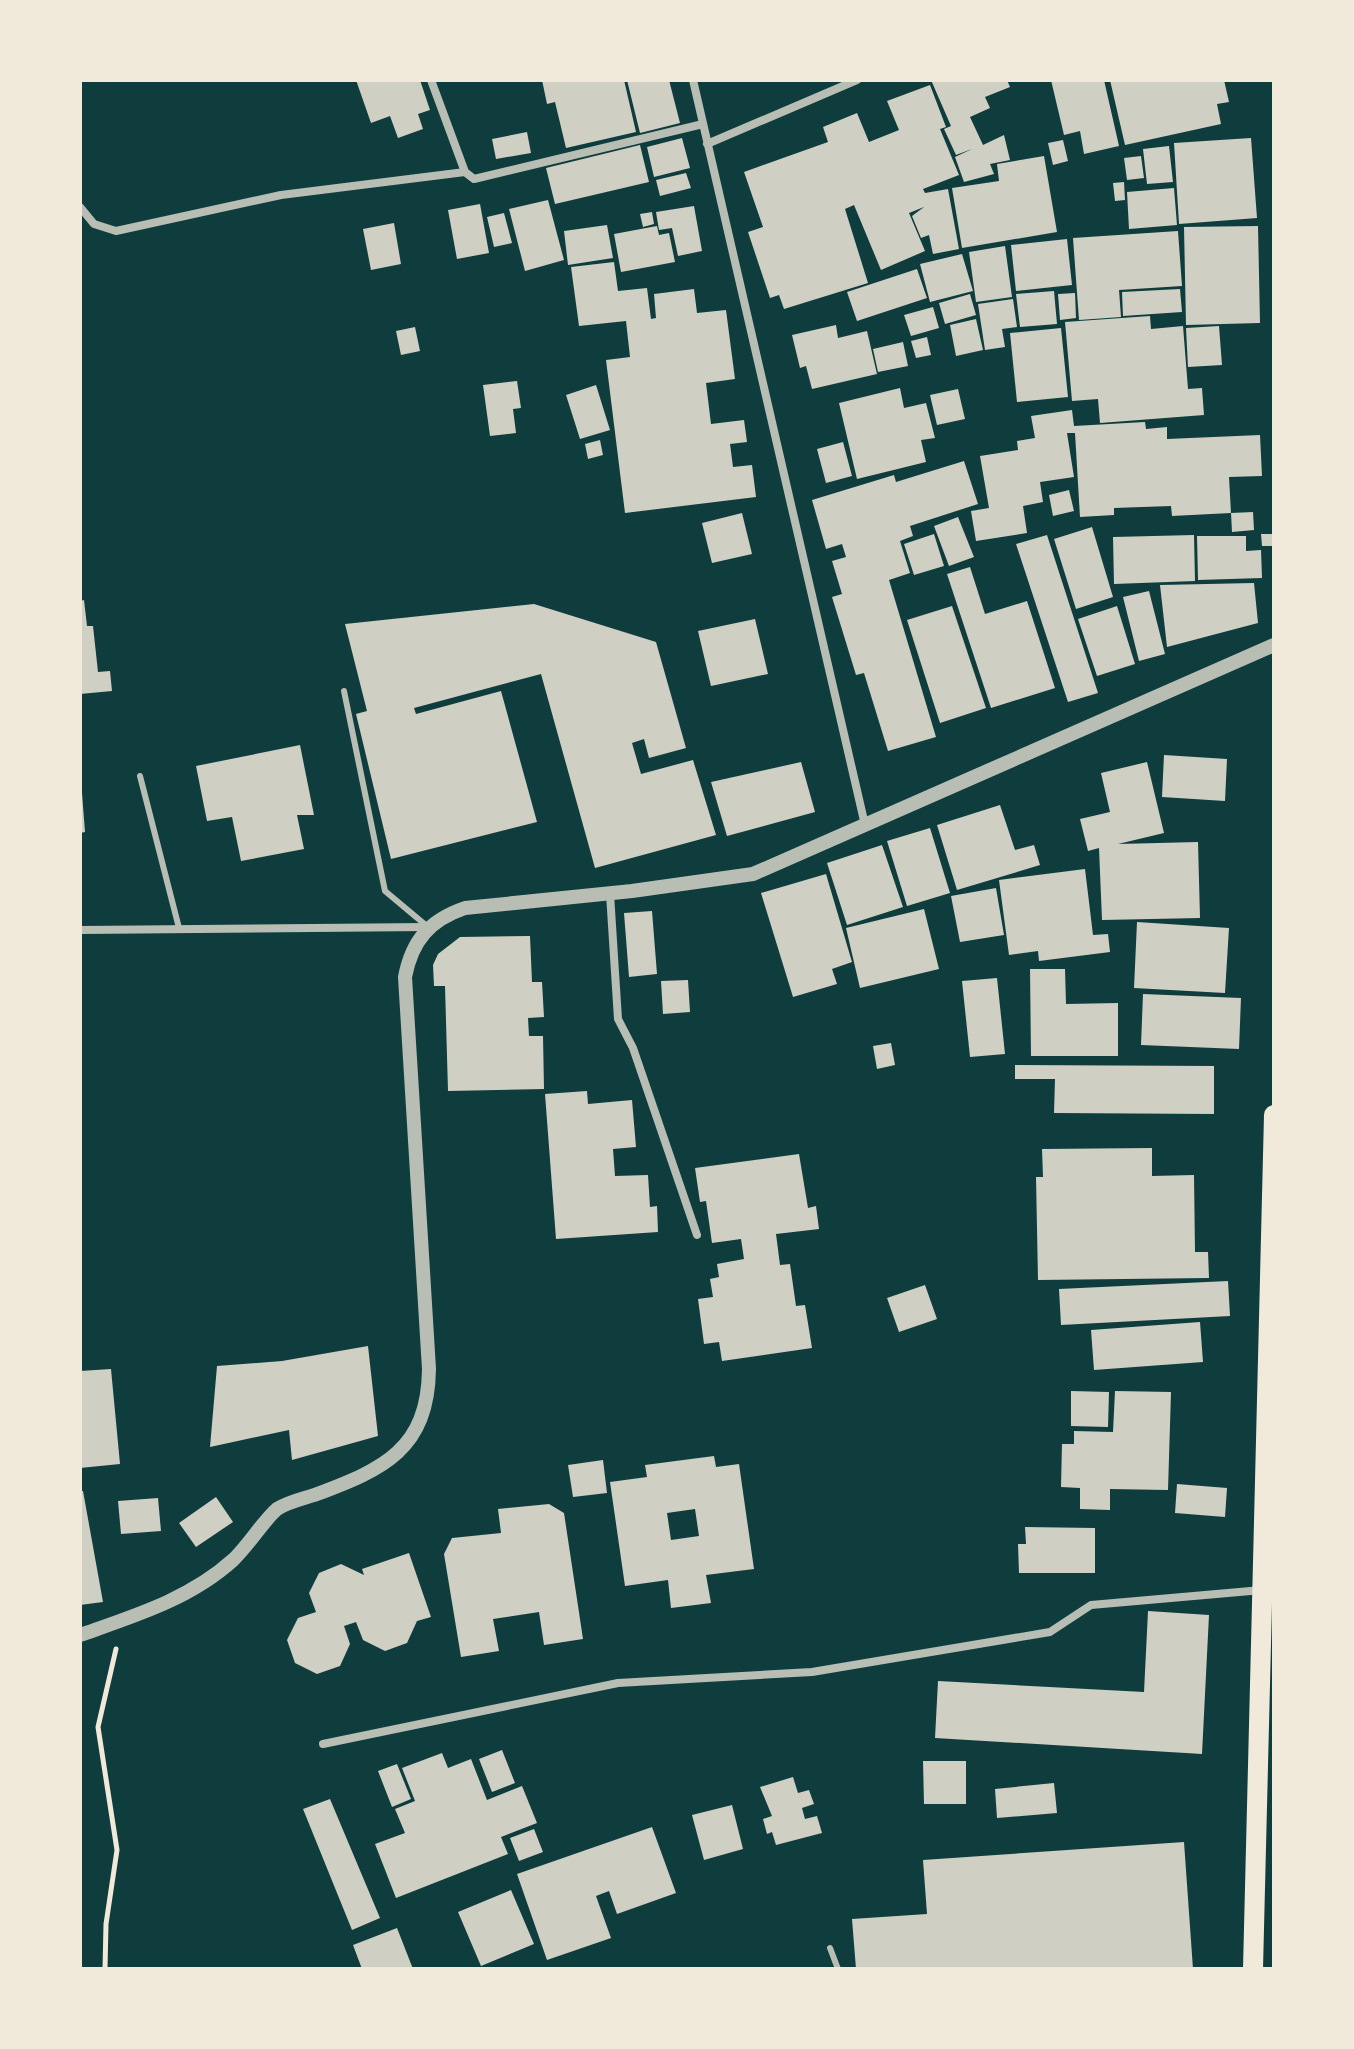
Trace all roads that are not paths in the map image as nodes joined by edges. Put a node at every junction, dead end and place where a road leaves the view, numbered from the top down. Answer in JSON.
{"nodes":[{"id":1,"x":431,"y":80,"type":"edge"},
{"id":2,"x":693,"y":80,"type":"edge"},
{"id":3,"x":857,"y":80,"type":"edge"},
{"id":4,"x":703,"y":124,"type":"junction"},
{"id":5,"x":707,"y":144,"type":"junction"},
{"id":6,"x":465,"y":172,"type":"junction"},
{"id":7,"x":80,"y":207,"type":"edge"},
{"id":8,"x":1274,"y":645,"type":"edge"},
{"id":9,"x":344,"y":691,"type":"dead end"},
{"id":10,"x":140,"y":776,"type":"dead end"},
{"id":11,"x":865,"y":825,"type":"junction"},
{"id":12,"x":610,"y":894,"type":"junction"},
{"id":13,"x":428,"y":927,"type":"junction"},
{"id":14,"x":179,"y":928,"type":"junction"},
{"id":15,"x":80,"y":930,"type":"edge"},
{"id":16,"x":1274,"y":1115,"type":"edge"},
{"id":17,"x":697,"y":1235,"type":"dead end"},
{"id":18,"x":1262,"y":1590,"type":"junction"},
{"id":19,"x":80,"y":1635,"type":"edge"},
{"id":20,"x":323,"y":1744,"type":"dead end"},
{"id":21,"x":830,"y":1948,"type":"dead end"},
{"id":22,"x":838,"y":1969,"type":"edge"},
{"id":23,"x":1253,"y":1969,"type":"edge"}],
"edges":[{"from":1,"to":6,"type":"street"},
{"from":2,"to":4,"type":"street"},
{"from":3,"to":5,"type":"street"},
{"from":4,"to":5,"type":"street"},
{"from":4,"to":6,"type":"street"},
{"from":5,"to":11,"type":"street"},
{"from":6,"to":7,"type":"street"},
{"from":8,"to":11,"type":"street"},
{"from":9,"to":13,"type":"lane"},
{"from":10,"to":14,"type":"lane"},
{"from":11,"to":12,"type":"street"},
{"from":12,"to":13,"type":"street"},
{"from":12,"to":17,"type":"street"},
{"from":13,"to":14,"type":"street"},
{"from":13,"to":19,"type":"street"},
{"from":14,"to":15,"type":"street"},
{"from":16,"to":18,"type":"main road"},
{"from":18,"to":20,"type":"street"},
{"from":18,"to":23,"type":"main road"},
{"from":21,"to":22,"type":"lane"}]}
